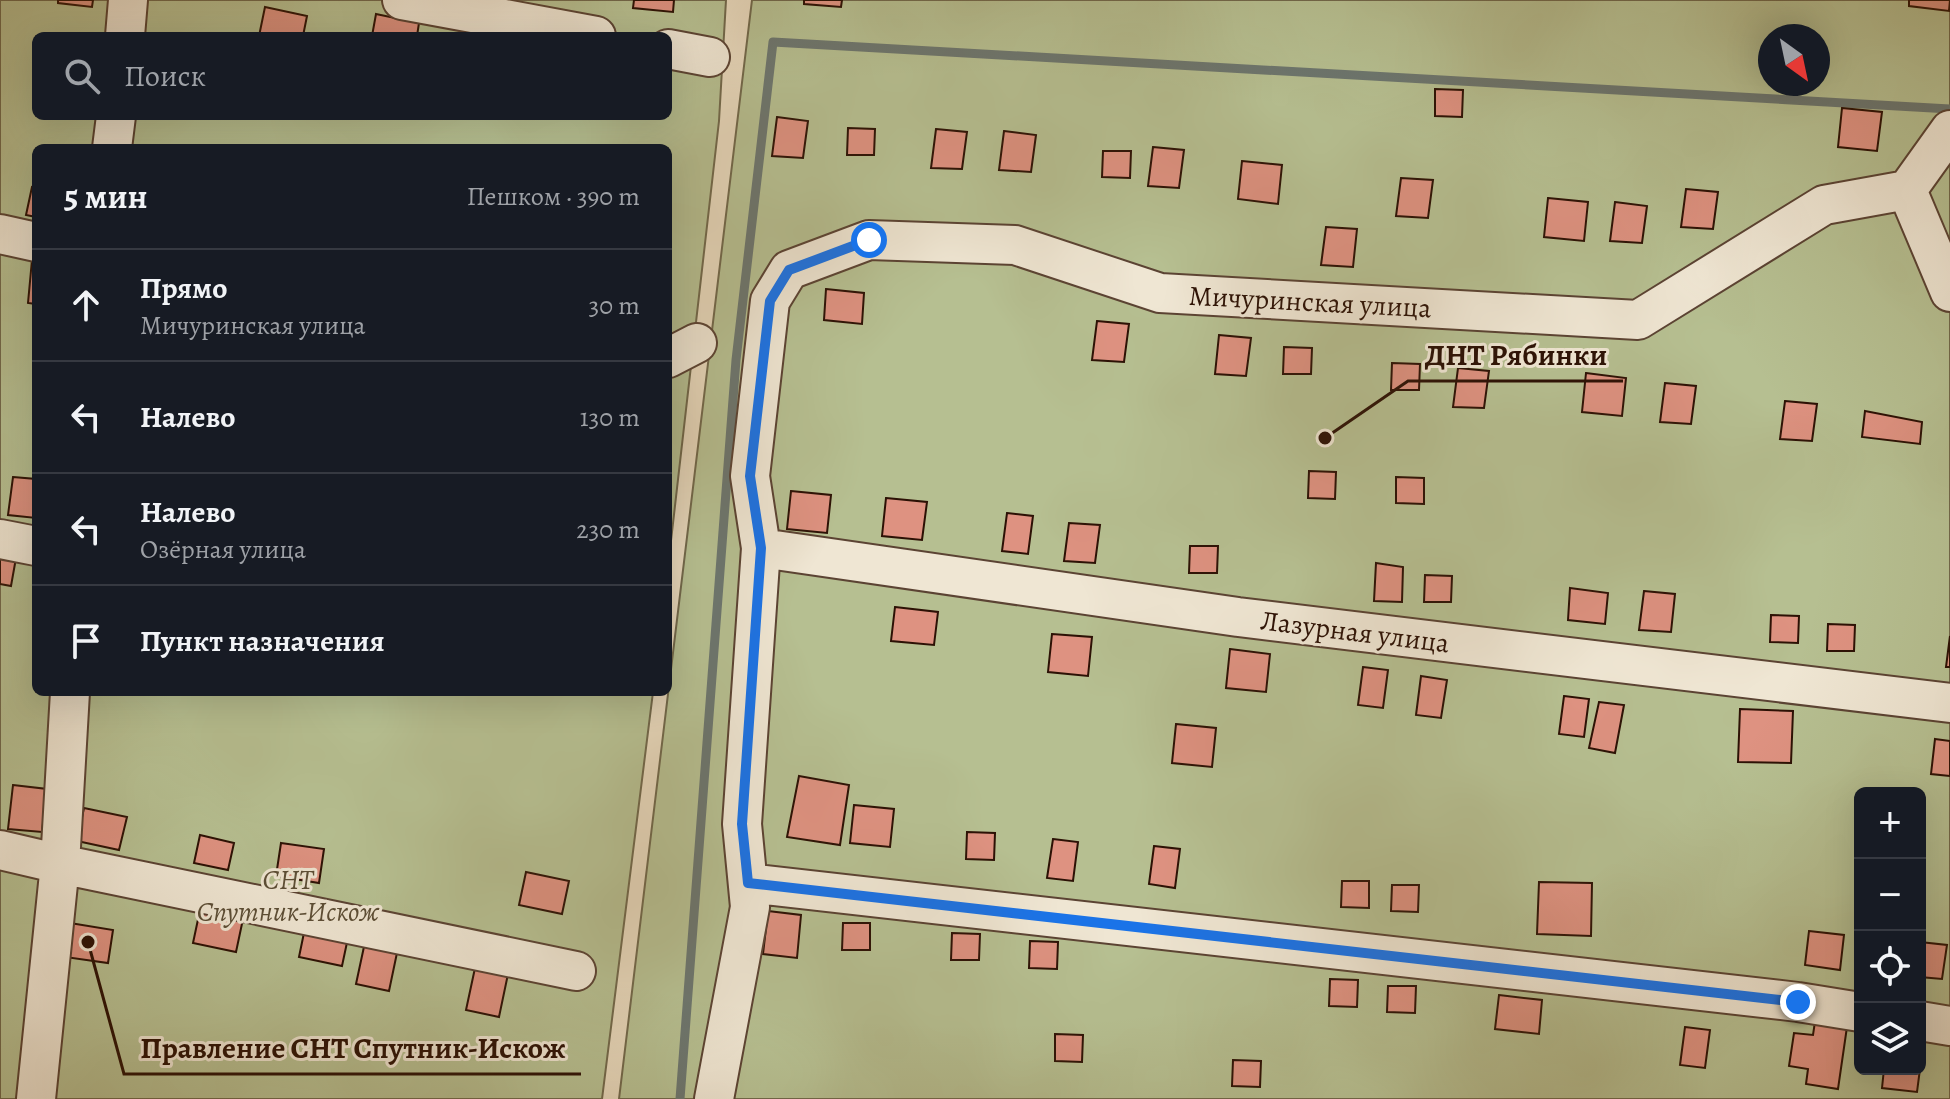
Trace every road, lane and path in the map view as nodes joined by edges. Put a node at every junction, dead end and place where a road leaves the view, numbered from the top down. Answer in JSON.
{"nodes":[{"id":1,"x":128,"y":0,"type":"edge"},
{"id":2,"x":402,"y":0,"type":"edge"},
{"id":3,"x":125,"y":32,"type":"edge"},
{"id":4,"x":574,"y":32,"type":"edge"},
{"id":5,"x":672,"y":50,"type":"edge"},
{"id":6,"x":710,"y":57,"type":"dead end"},
{"id":7,"x":116,"y":120,"type":"edge"},
{"id":8,"x":1950,"y":130,"type":"edge"},
{"id":9,"x":112,"y":144,"type":"edge"},
{"id":10,"x":1907,"y":190,"type":"junction"},
{"id":11,"x":0,"y":234,"type":"edge"},
{"id":12,"x":32,"y":241,"type":"edge"},
{"id":13,"x":1947,"y":276,"type":"edge"},
{"id":14,"x":0,"y":539,"type":"edge"},
{"id":15,"x":32,"y":545,"type":"edge"},
{"id":16,"x":761,"y":548,"type":"junction"},
{"id":17,"x":70,"y":696,"type":"edge"},
{"id":18,"x":1950,"y":703,"type":"edge"},
{"id":19,"x":0,"y":850,"type":"edge"},
{"id":20,"x":60,"y":864,"type":"junction"},
{"id":21,"x":748,"y":883,"type":"junction"},
{"id":22,"x":576,"y":971,"type":"dead end"},
{"id":23,"x":1854,"y":1011,"type":"edge"},
{"id":24,"x":1926,"y":1022,"type":"edge"},
{"id":25,"x":1950,"y":1026,"type":"edge"},
{"id":26,"x":36,"y":1099,"type":"edge"},
{"id":27,"x":714,"y":1099,"type":"edge"}],
"edges":[{"from":1,"to":3,"type":"street"},
{"from":2,"to":4,"type":"street"},
{"from":5,"to":6,"type":"street"},
{"from":7,"to":9,"type":"street"},
{"from":8,"to":10,"type":"street"},
{"from":10,"to":13,"type":"street"},
{"from":10,"to":16,"type":"street","name":"Мичуринская улица"},
{"from":11,"to":12,"type":"street"},
{"from":14,"to":15,"type":"street"},
{"from":16,"to":18,"type":"street","name":"Лазурная улица"},
{"from":16,"to":21,"type":"street"},
{"from":17,"to":20,"type":"street"},
{"from":19,"to":20,"type":"street"},
{"from":20,"to":22,"type":"street"},
{"from":20,"to":26,"type":"street"},
{"from":21,"to":23,"type":"street"},
{"from":21,"to":27,"type":"street"},
{"from":24,"to":25,"type":"street"}]}
